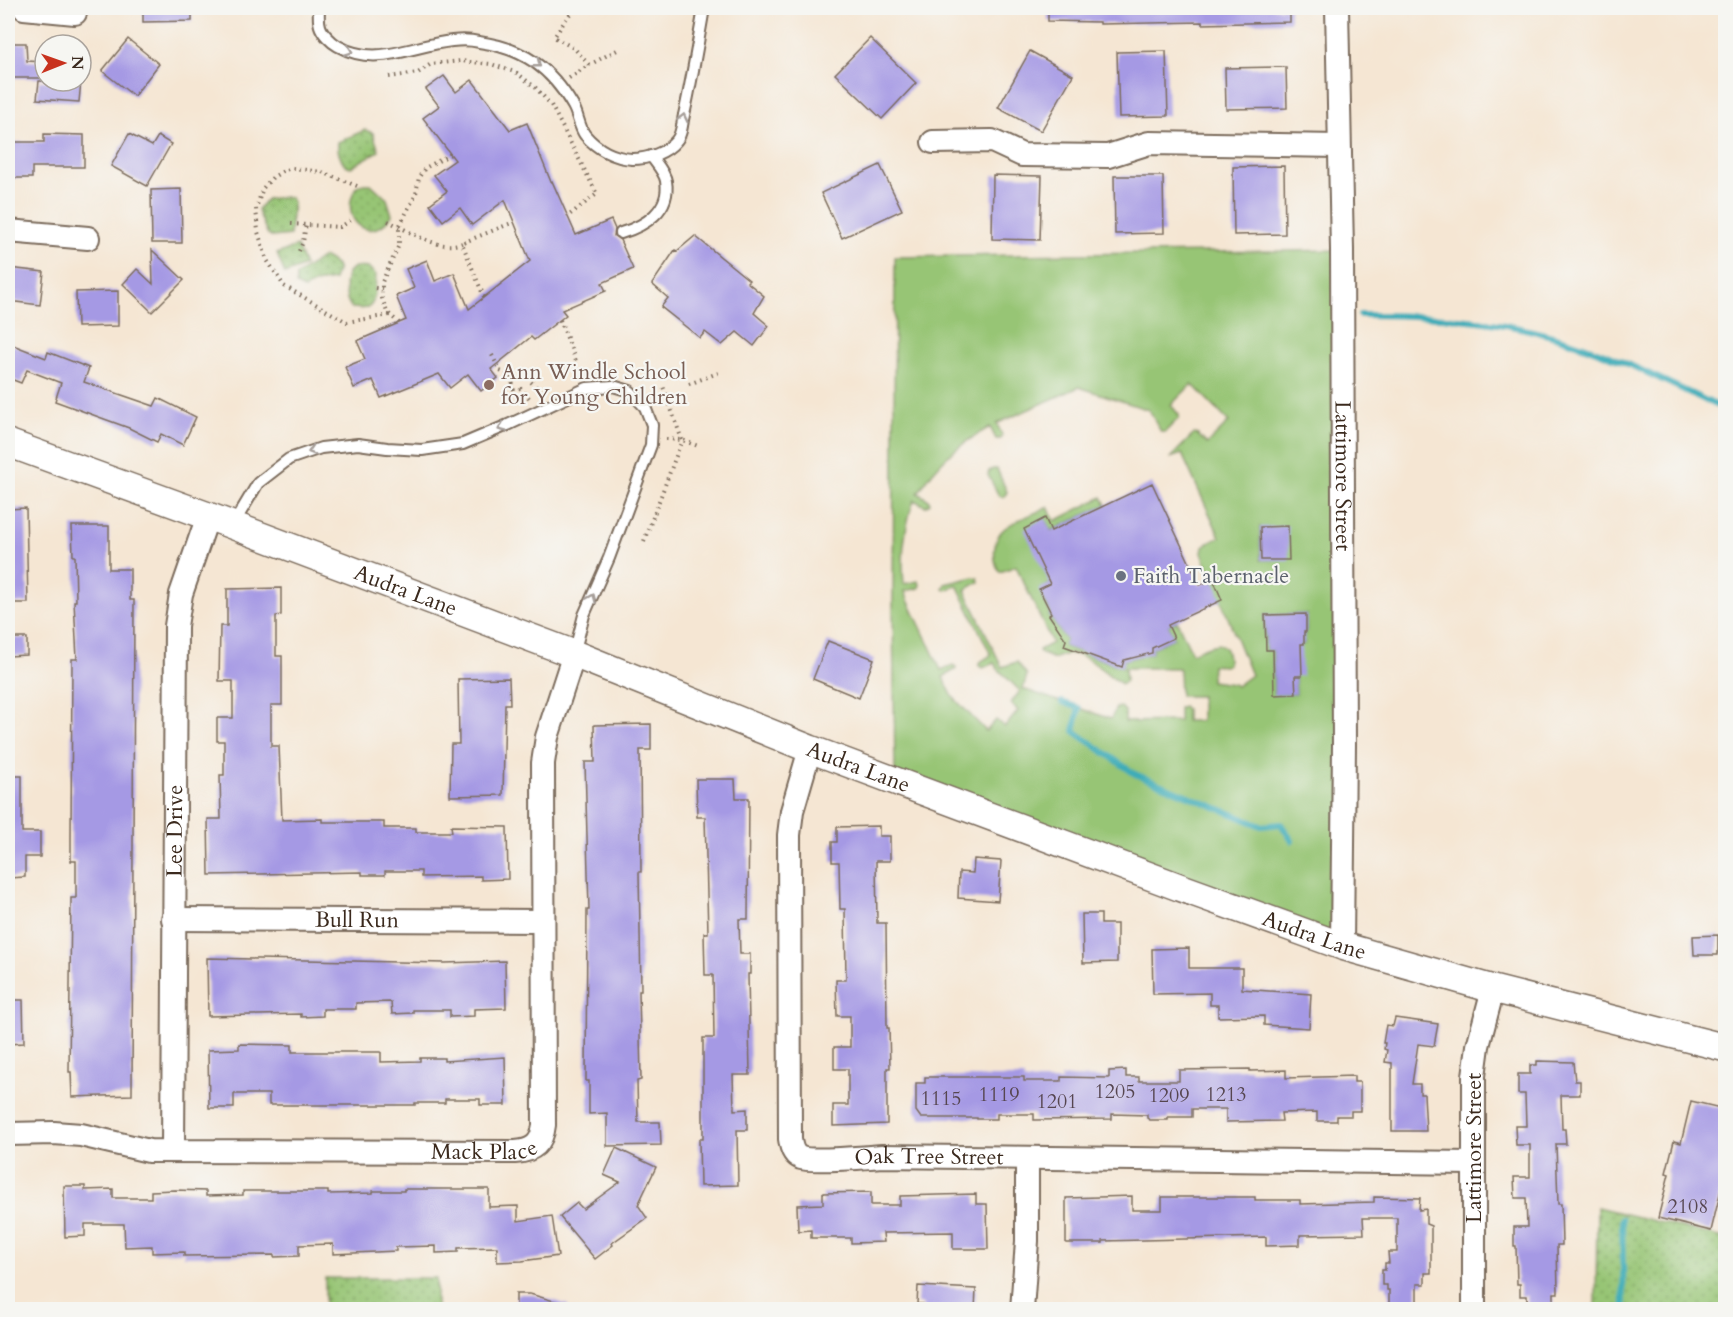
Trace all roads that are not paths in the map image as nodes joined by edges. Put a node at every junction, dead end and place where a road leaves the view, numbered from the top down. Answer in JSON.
{"nodes":[{"id":1,"x":24,"y":8,"type":"edge"},
{"id":2,"x":319,"y":8,"type":"edge"},
{"id":3,"x":704,"y":8,"type":"edge"},
{"id":4,"x":1337,"y":8,"type":"edge"},
{"id":5,"x":75,"y":12,"type":"dead end"},
{"id":6,"x":933,"y":142,"type":"dead end"},
{"id":7,"x":1339,"y":146,"type":"junction"},
{"id":8,"x":651,"y":156,"type":"junction"},
{"id":9,"x":8,"y":231,"type":"edge"},
{"id":10,"x":621,"y":233,"type":"dead end"},
{"id":11,"x":88,"y":238,"type":"dead end"},
{"id":12,"x":8,"y":443,"type":"edge"},
{"id":13,"x":208,"y":516,"type":"junction"},
{"id":14,"x":233,"y":525,"type":"junction"},
{"id":15,"x":574,"y":654,"type":"junction"},
{"id":16,"x":810,"y":749,"type":"junction"},
{"id":17,"x":173,"y":919,"type":"junction"},
{"id":18,"x":543,"y":921,"type":"junction"},
{"id":19,"x":1342,"y":946,"type":"junction"},
{"id":20,"x":1493,"y":989,"type":"junction"},
{"id":21,"x":1725,"y":1047,"type":"edge"},
{"id":22,"x":8,"y":1134,"type":"edge"},
{"id":23,"x":172,"y":1151,"type":"junction"},
{"id":24,"x":1027,"y":1159,"type":"junction"},
{"id":25,"x":1474,"y":1163,"type":"junction"},
{"id":26,"x":1022,"y":1310,"type":"edge"},
{"id":27,"x":1474,"y":1310,"type":"edge"}],
"edges":[{"from":1,"to":5,"type":"street"},
{"from":2,"to":8,"type":"lane","one_way":true},
{"from":8,"to":3,"type":"lane","one_way":true},
{"from":4,"to":7,"type":"street","name":"Lattimore Street"},
{"from":6,"to":7,"type":"street"},
{"from":7,"to":19,"type":"street","name":"Lattimore Street"},
{"from":8,"to":10,"type":"lane"},
{"from":9,"to":11,"type":"street"},
{"from":12,"to":13,"type":"street","name":"Audra Lane"},
{"from":13,"to":14,"type":"street","name":"Audra Lane"},
{"from":13,"to":17,"type":"street","name":"Lee Drive"},
{"from":14,"to":15,"type":"street","name":"Audra Lane"},
{"from":15,"to":14,"type":"lane","one_way":true},
{"from":15,"to":16,"type":"street","name":"Audra Lane"},
{"from":15,"to":18,"type":"street","name":"Mack Place"},
{"from":16,"to":19,"type":"street","name":"Audra Lane"},
{"from":16,"to":24,"type":"street","name":"Oak Tree Street"},
{"from":17,"to":18,"type":"street","name":"Bull Run"},
{"from":17,"to":23,"type":"street","name":"Lee Drive"},
{"from":18,"to":23,"type":"street","name":"Mack Place"},
{"from":19,"to":20,"type":"street","name":"Audra Lane"},
{"from":20,"to":21,"type":"street","name":"Audra Lane"},
{"from":20,"to":25,"type":"street","name":"Lattimore Street"},
{"from":22,"to":23,"type":"street","name":"Mack Place"},
{"from":24,"to":25,"type":"street","name":"Oak Tree Street"},
{"from":24,"to":26,"type":"street"},
{"from":25,"to":27,"type":"street","name":"Lattimore Street"}]}
